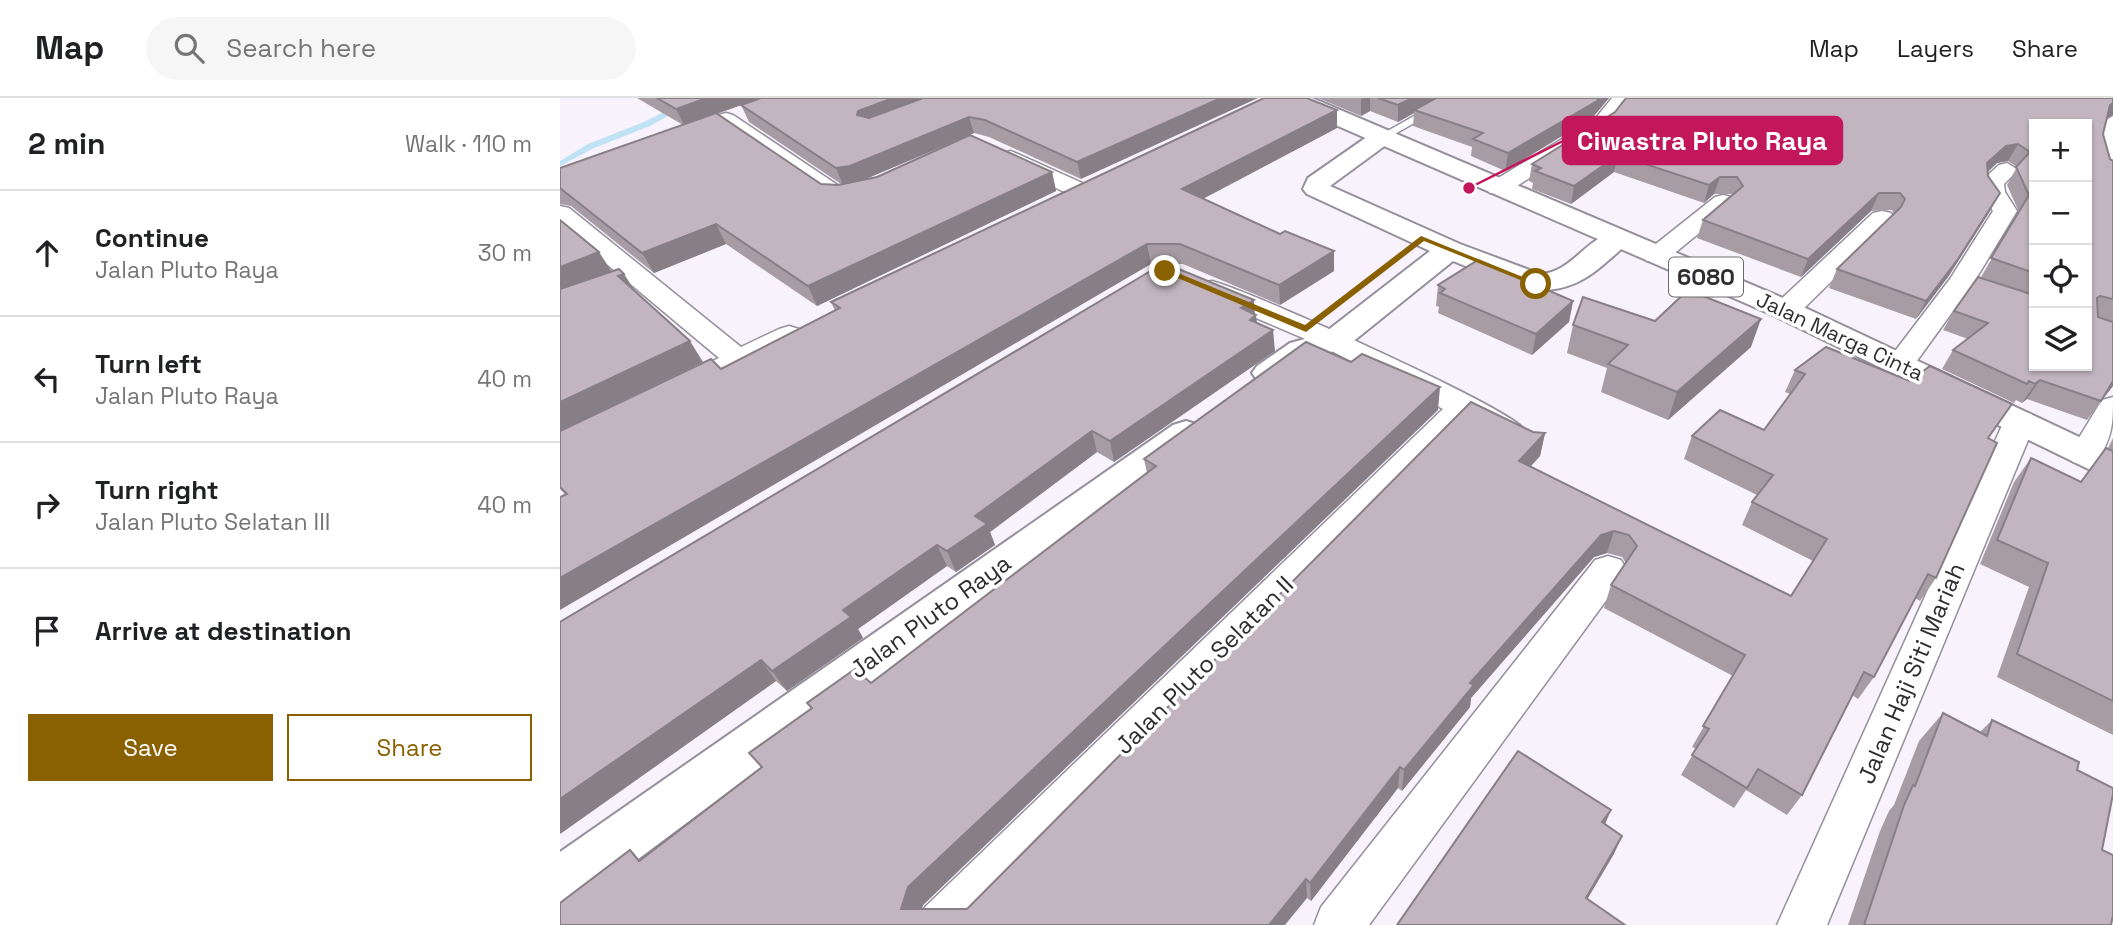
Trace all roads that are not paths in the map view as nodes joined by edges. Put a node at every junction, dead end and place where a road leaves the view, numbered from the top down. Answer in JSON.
{"nodes":[{"id":1,"x":1452,"y":98,"type":"edge"},
{"id":2,"x":1623,"y":98,"type":"edge"},
{"id":3,"x":1280,"y":100,"type":"edge"},
{"id":4,"x":751,"y":111,"type":"edge"},
{"id":5,"x":726,"y":119,"type":"junction"},
{"id":6,"x":2113,"y":122,"type":"edge"},
{"id":7,"x":701,"y":128,"type":"edge"},
{"id":8,"x":1382,"y":137,"type":"junction"},
{"id":9,"x":993,"y":150,"type":"edge"},
{"id":10,"x":2007,"y":170,"type":"dead end"},
{"id":11,"x":2113,"y":176,"type":"edge"},
{"id":12,"x":1106,"y":179,"type":"edge"},
{"id":13,"x":874,"y":187,"type":"edge"},
{"id":14,"x":1498,"y":188,"type":"junction"},
{"id":15,"x":1081,"y":191,"type":"junction"},
{"id":16,"x":1723,"y":202,"type":"edge"},
{"id":17,"x":1057,"y":203,"type":"edge"},
{"id":18,"x":560,"y":213,"type":"edge"},
{"id":19,"x":1882,"y":218,"type":"dead end"},
{"id":20,"x":1616,"y":239,"type":"junction"},
{"id":21,"x":1437,"y":244,"type":"junction"},
{"id":22,"x":1656,"y":256,"type":"junction"},
{"id":23,"x":638,"y":274,"type":"junction"},
{"id":24,"x":1184,"y":277,"type":"edge"},
{"id":25,"x":605,"y":288,"type":"edge"},
{"id":26,"x":1786,"y":310,"type":"junction"},
{"id":27,"x":812,"y":324,"type":"edge"},
{"id":28,"x":1314,"y":340,"type":"junction"},
{"id":29,"x":739,"y":360,"type":"junction"},
{"id":30,"x":1901,"y":363,"type":"junction"},
{"id":31,"x":655,"y":401,"type":"edge"},
{"id":32,"x":1465,"y":406,"type":"junction"},
{"id":33,"x":2112,"y":411,"type":"edge"},
{"id":34,"x":2020,"y":421,"type":"junction"},
{"id":35,"x":1530,"y":442,"type":"edge"},
{"id":36,"x":2099,"y":461,"type":"edge"},
{"id":37,"x":1608,"y":569,"type":"dead end"},
{"id":38,"x":560,"y":884,"type":"edge"},
{"id":39,"x":943,"y":925,"type":"edge"},
{"id":40,"x":1339,"y":925,"type":"edge"},
{"id":41,"x":1802,"y":925,"type":"edge"}],
"edges":[{"from":1,"to":8,"type":"lane"},
{"from":2,"to":14,"type":"street"},
{"from":3,"to":8,"type":"street","name":"Jalan Marga Cinta","number":"6080"},
{"from":4,"to":5,"type":"street"},
{"from":5,"to":7,"type":"street"},
{"from":5,"to":13,"type":"street"},
{"from":6,"to":11,"type":"street"},
{"from":8,"to":14,"type":"street","name":"Jalan Marga Cinta","number":"6080"},
{"from":8,"to":21,"type":"street"},
{"from":9,"to":15,"type":"street"},
{"from":10,"to":30,"type":"street"},
{"from":12,"to":15,"type":"street"},
{"from":14,"to":20,"type":"street","name":"Jalan Marga Cinta","number":"6080"},
{"from":15,"to":17,"type":"street"},
{"from":16,"to":22,"type":"street"},
{"from":18,"to":23,"type":"street"},
{"from":19,"to":26,"type":"street"},
{"from":20,"to":21,"type":"street"},
{"from":20,"to":22,"type":"street","name":"Jalan Marga Cinta","number":"6080"},
{"from":21,"to":28,"type":"street","name":"Jalan Pluto Raya"},
{"from":22,"to":26,"type":"street","name":"Jalan Marga Cinta","number":"6080"},
{"from":23,"to":25,"type":"street"},
{"from":23,"to":29,"type":"street"},
{"from":24,"to":28,"type":"street"},
{"from":26,"to":30,"type":"street","name":"Jalan Marga Cinta","number":"6080"},
{"from":27,"to":29,"type":"street"},
{"from":28,"to":32,"type":"street"},
{"from":28,"to":38,"type":"street","name":"Jalan Pluto Raya"},
{"from":29,"to":31,"type":"street"},
{"from":30,"to":34,"type":"street","name":"Jalan Marga Cinta","number":"6080"},
{"from":32,"to":35,"type":"street"},
{"from":32,"to":39,"type":"street","name":"Jalan Pluto Selatan II"},
{"from":33,"to":36,"type":"street"},
{"from":34,"to":36,"type":"street","name":"Jalan Marga Cinta","number":"6080"},
{"from":34,"to":41,"type":"street","name":"Jalan Haji Siti Mariah"},
{"from":37,"to":40,"type":"street"}]}
